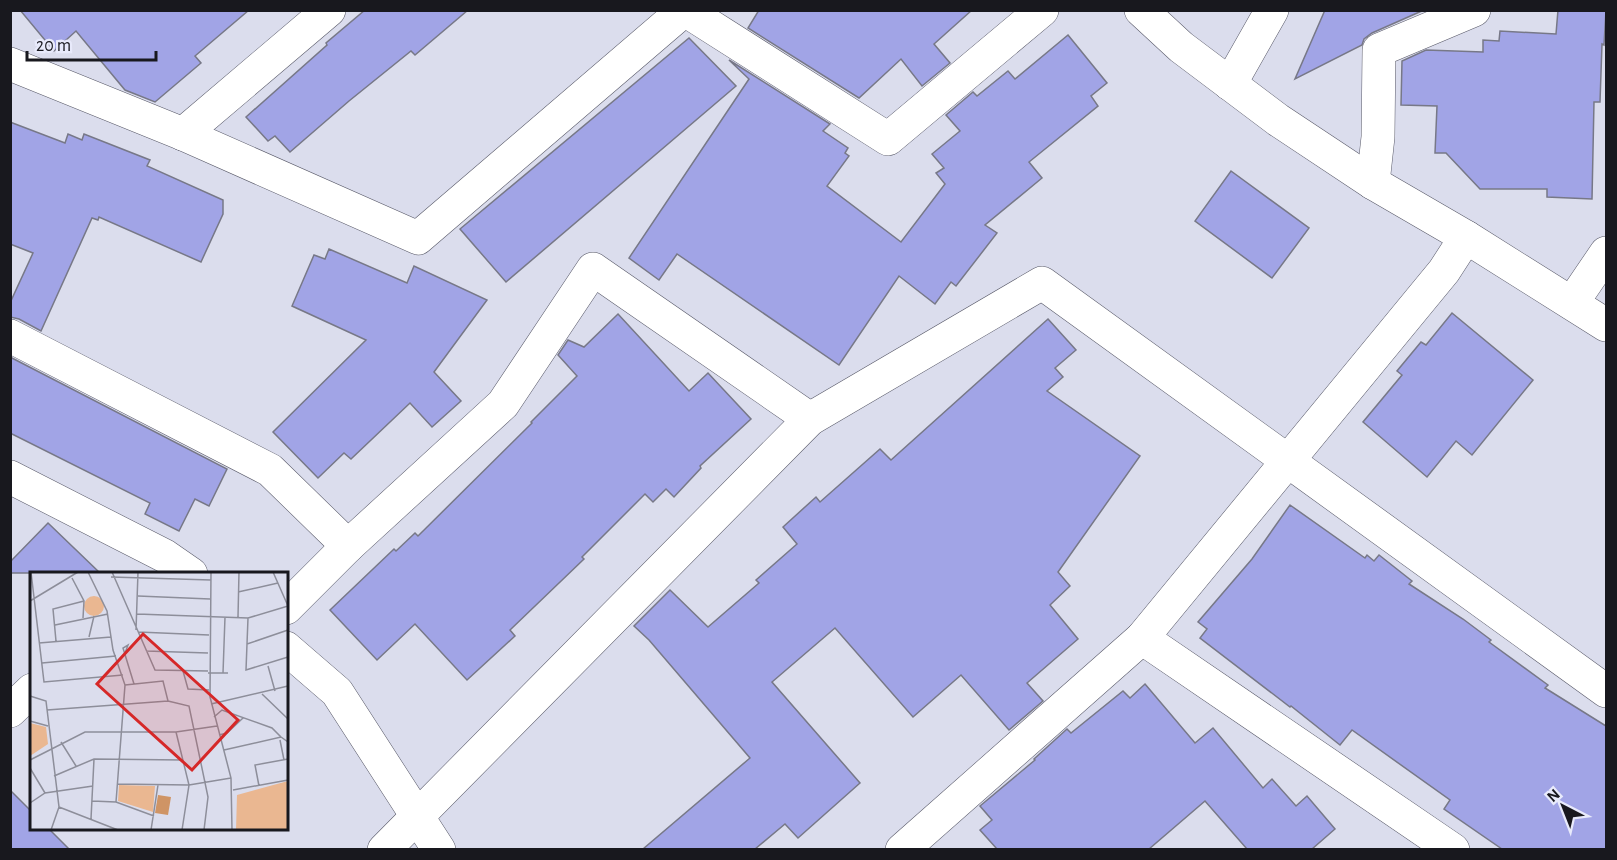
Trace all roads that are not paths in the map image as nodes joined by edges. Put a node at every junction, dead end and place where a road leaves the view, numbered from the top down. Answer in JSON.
{"nodes":[{"id":1,"x":329,"y":10,"type":"edge"},
{"id":2,"x":684,"y":10,"type":"edge"},
{"id":3,"x":1042,"y":10,"type":"edge"},
{"id":4,"x":1141,"y":10,"type":"edge"},
{"id":5,"x":1272,"y":10,"type":"edge"},
{"id":6,"x":1474,"y":10,"type":"edge"},
{"id":7,"x":10,"y":64,"type":"edge"},
{"id":8,"x":1230,"y":84,"type":"junction"},
{"id":9,"x":183,"y":134,"type":"junction"},
{"id":10,"x":1373,"y":183,"type":"junction"},
{"id":11,"x":1466,"y":237,"type":"junction"},
{"id":12,"x":1606,"y":253,"type":"edge"},
{"id":13,"x":1572,"y":303,"type":"junction"},
{"id":14,"x":1606,"y":325,"type":"edge"},
{"id":15,"x":10,"y":336,"type":"edge"},
{"id":16,"x":810,"y":419,"type":"junction"},
{"id":17,"x":1288,"y":462,"type":"junction"},
{"id":18,"x":10,"y":477,"type":"edge"},
{"id":19,"x":348,"y":546,"type":"junction"},
{"id":20,"x":168,"y":568,"type":"edge"},
{"id":21,"x":288,"y":606,"type":"edge"},
{"id":22,"x":1142,"y":638,"type":"junction"},
{"id":23,"x":288,"y":650,"type":"edge"},
{"id":24,"x":1606,"y":691,"type":"edge"},
{"id":25,"x":30,"y":692,"type":"edge"},
{"id":26,"x":10,"y":711,"type":"edge"},
{"id":27,"x":418,"y":816,"type":"junction"},
{"id":28,"x":1438,"y":846,"type":"edge"},
{"id":29,"x":384,"y":849,"type":"edge"},
{"id":30,"x":439,"y":849,"type":"edge"},
{"id":31,"x":902,"y":849,"type":"edge"}],
"edges":[{"from":1,"to":9,"type":"street"},
{"from":2,"to":3,"type":"street"},
{"from":2,"to":9,"type":"street"},
{"from":4,"to":8,"type":"street"},
{"from":5,"to":8,"type":"street"},
{"from":6,"to":10,"type":"street"},
{"from":7,"to":9,"type":"street"},
{"from":8,"to":10,"type":"street"},
{"from":10,"to":11,"type":"street"},
{"from":11,"to":13,"type":"street"},
{"from":11,"to":17,"type":"street"},
{"from":12,"to":13,"type":"street"},
{"from":13,"to":14,"type":"street"},
{"from":15,"to":19,"type":"street"},
{"from":16,"to":17,"type":"street"},
{"from":16,"to":19,"type":"street"},
{"from":16,"to":27,"type":"street"},
{"from":17,"to":22,"type":"street"},
{"from":17,"to":24,"type":"street"},
{"from":18,"to":20,"type":"street"},
{"from":19,"to":21,"type":"street"},
{"from":22,"to":28,"type":"street"},
{"from":22,"to":31,"type":"street"},
{"from":23,"to":27,"type":"street"},
{"from":25,"to":26,"type":"street"},
{"from":27,"to":29,"type":"street"},
{"from":27,"to":30,"type":"street"}]}
